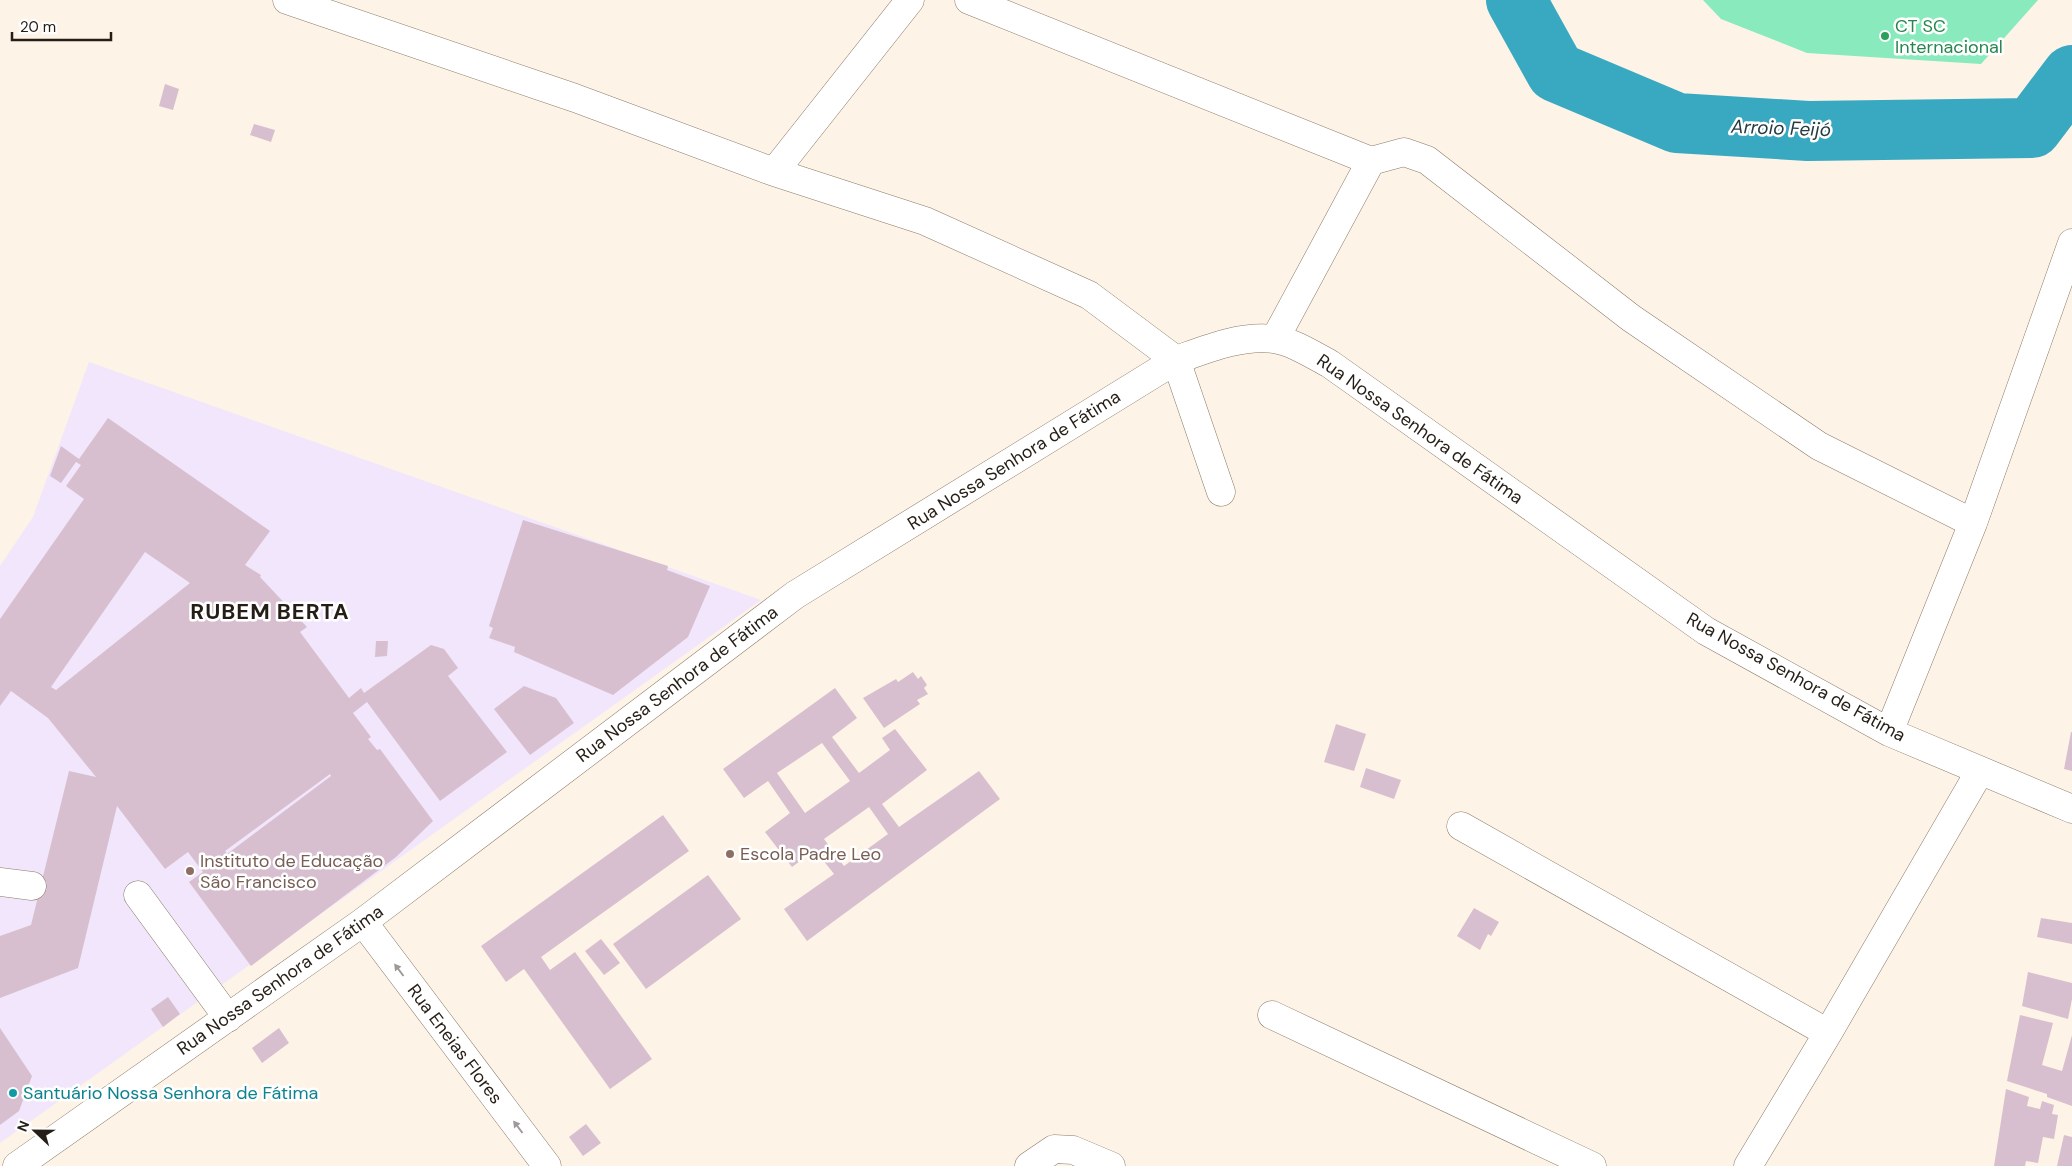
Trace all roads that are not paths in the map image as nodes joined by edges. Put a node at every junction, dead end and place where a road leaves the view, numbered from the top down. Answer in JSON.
{"nodes":[{"id":1,"x":287,"y":0,"type":"edge"},
{"id":2,"x":910,"y":0,"type":"edge"},
{"id":3,"x":969,"y":0,"type":"edge"},
{"id":4,"x":1371,"y":161,"type":"junction"},
{"id":5,"x":774,"y":172,"type":"junction"},
{"id":6,"x":2072,"y":243,"type":"edge"},
{"id":7,"x":1274,"y":339,"type":"junction"},
{"id":8,"x":1176,"y":360,"type":"junction"},
{"id":9,"x":1222,"y":492,"type":"dead end"},
{"id":10,"x":1973,"y":523,"type":"junction"},
{"id":11,"x":1889,"y":732,"type":"junction"},
{"id":12,"x":1980,"y":771,"type":"junction"},
{"id":13,"x":2072,"y":809,"type":"edge"},
{"id":14,"x":1462,"y":826,"type":"dead end"},
{"id":15,"x":0,"y":882,"type":"edge"},
{"id":16,"x":32,"y":886,"type":"dead end"},
{"id":17,"x":138,"y":895,"type":"dead end"},
{"id":18,"x":363,"y":922,"type":"junction"},
{"id":19,"x":1272,"y":1015,"type":"dead end"},
{"id":20,"x":228,"y":1018,"type":"junction"},
{"id":21,"x":1828,"y":1033,"type":"junction"},
{"id":22,"x":17,"y":1166,"type":"edge"},
{"id":23,"x":547,"y":1166,"type":"edge"},
{"id":24,"x":1029,"y":1166,"type":"edge"},
{"id":25,"x":1111,"y":1166,"type":"edge"},
{"id":26,"x":1592,"y":1166,"type":"edge"},
{"id":27,"x":1748,"y":1166,"type":"edge"}],
"edges":[{"from":1,"to":5,"type":"street"},
{"from":2,"to":5,"type":"street"},
{"from":3,"to":4,"type":"street"},
{"from":4,"to":7,"type":"street"},
{"from":4,"to":10,"type":"street"},
{"from":5,"to":8,"type":"street"},
{"from":6,"to":10,"type":"street"},
{"from":7,"to":8,"type":"street","name":"Rua Nossa Senhora de Fátima"},
{"from":7,"to":11,"type":"street","name":"Rua Nossa Senhora de Fátima"},
{"from":8,"to":9,"type":"street"},
{"from":8,"to":18,"type":"street","name":"Rua Nossa Senhora de Fátima"},
{"from":10,"to":11,"type":"street"},
{"from":11,"to":12,"type":"street","name":"Rua Nossa Senhora de Fátima"},
{"from":12,"to":13,"type":"street","name":"Rua Nossa Senhora de Fátima"},
{"from":12,"to":21,"type":"street"},
{"from":14,"to":21,"type":"street"},
{"from":15,"to":16,"type":"street"},
{"from":17,"to":20,"type":"street"},
{"from":18,"to":20,"type":"street","name":"Rua Nossa Senhora de Fátima"},
{"from":23,"to":18,"type":"street","name":"Rua Eneias Flores","one_way":true},
{"from":19,"to":26,"type":"street"},
{"from":20,"to":22,"type":"street","name":"Rua Nossa Senhora de Fátima"},
{"from":21,"to":27,"type":"street"},
{"from":24,"to":25,"type":"street"}]}
